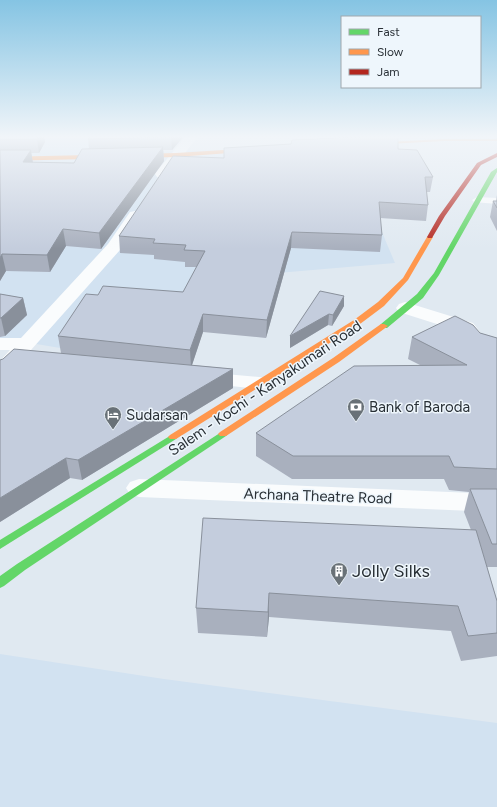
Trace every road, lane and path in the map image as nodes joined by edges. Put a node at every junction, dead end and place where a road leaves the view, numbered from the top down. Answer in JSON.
{"nodes":[{"id":1,"x":163,"y":174,"type":"edge"},
{"id":2,"x":472,"y":174,"type":"edge"},
{"id":3,"x":493,"y":174,"type":"edge"},
{"id":4,"x":477,"y":200,"type":"junction"},
{"id":5,"x":497,"y":201,"type":"edge"},
{"id":6,"x":405,"y":308,"type":"junction"},
{"id":7,"x":20,"y":351,"type":"edge"},
{"id":8,"x":497,"y":354,"type":"edge"},
{"id":9,"x":0,"y":373,"type":"edge"},
{"id":10,"x":182,"y":376,"type":"edge"},
{"id":11,"x":259,"y":383,"type":"junction"},
{"id":12,"x":139,"y":488,"type":"junction"},
{"id":13,"x":497,"y":503,"type":"edge"},
{"id":14,"x":0,"y":545,"type":"edge"},
{"id":15,"x":0,"y":583,"type":"edge"}],
"edges":[{"from":1,"to":7,"type":"street"},
{"from":2,"to":11,"type":"main road","name":"Salem - Kochi - Kanyakumari Road"},
{"from":3,"to":4,"type":"main road","name":"Salem - Kochi - Kanyakumari Road"},
{"from":4,"to":5,"type":"lane"},
{"from":4,"to":6,"type":"main road","name":"Salem - Kochi - Kanyakumari Road"},
{"from":6,"to":8,"type":"street"},
{"from":6,"to":12,"type":"main road","name":"Salem - Kochi - Kanyakumari Road"},
{"from":7,"to":9,"type":"street"},
{"from":10,"to":11,"type":"street"},
{"from":11,"to":14,"type":"main road","name":"Salem - Kochi - Kanyakumari Road"},
{"from":12,"to":13,"type":"street","name":"Archana Theatre Road"},
{"from":12,"to":15,"type":"main road","name":"Salem - Kochi - Kanyakumari Road"}]}
